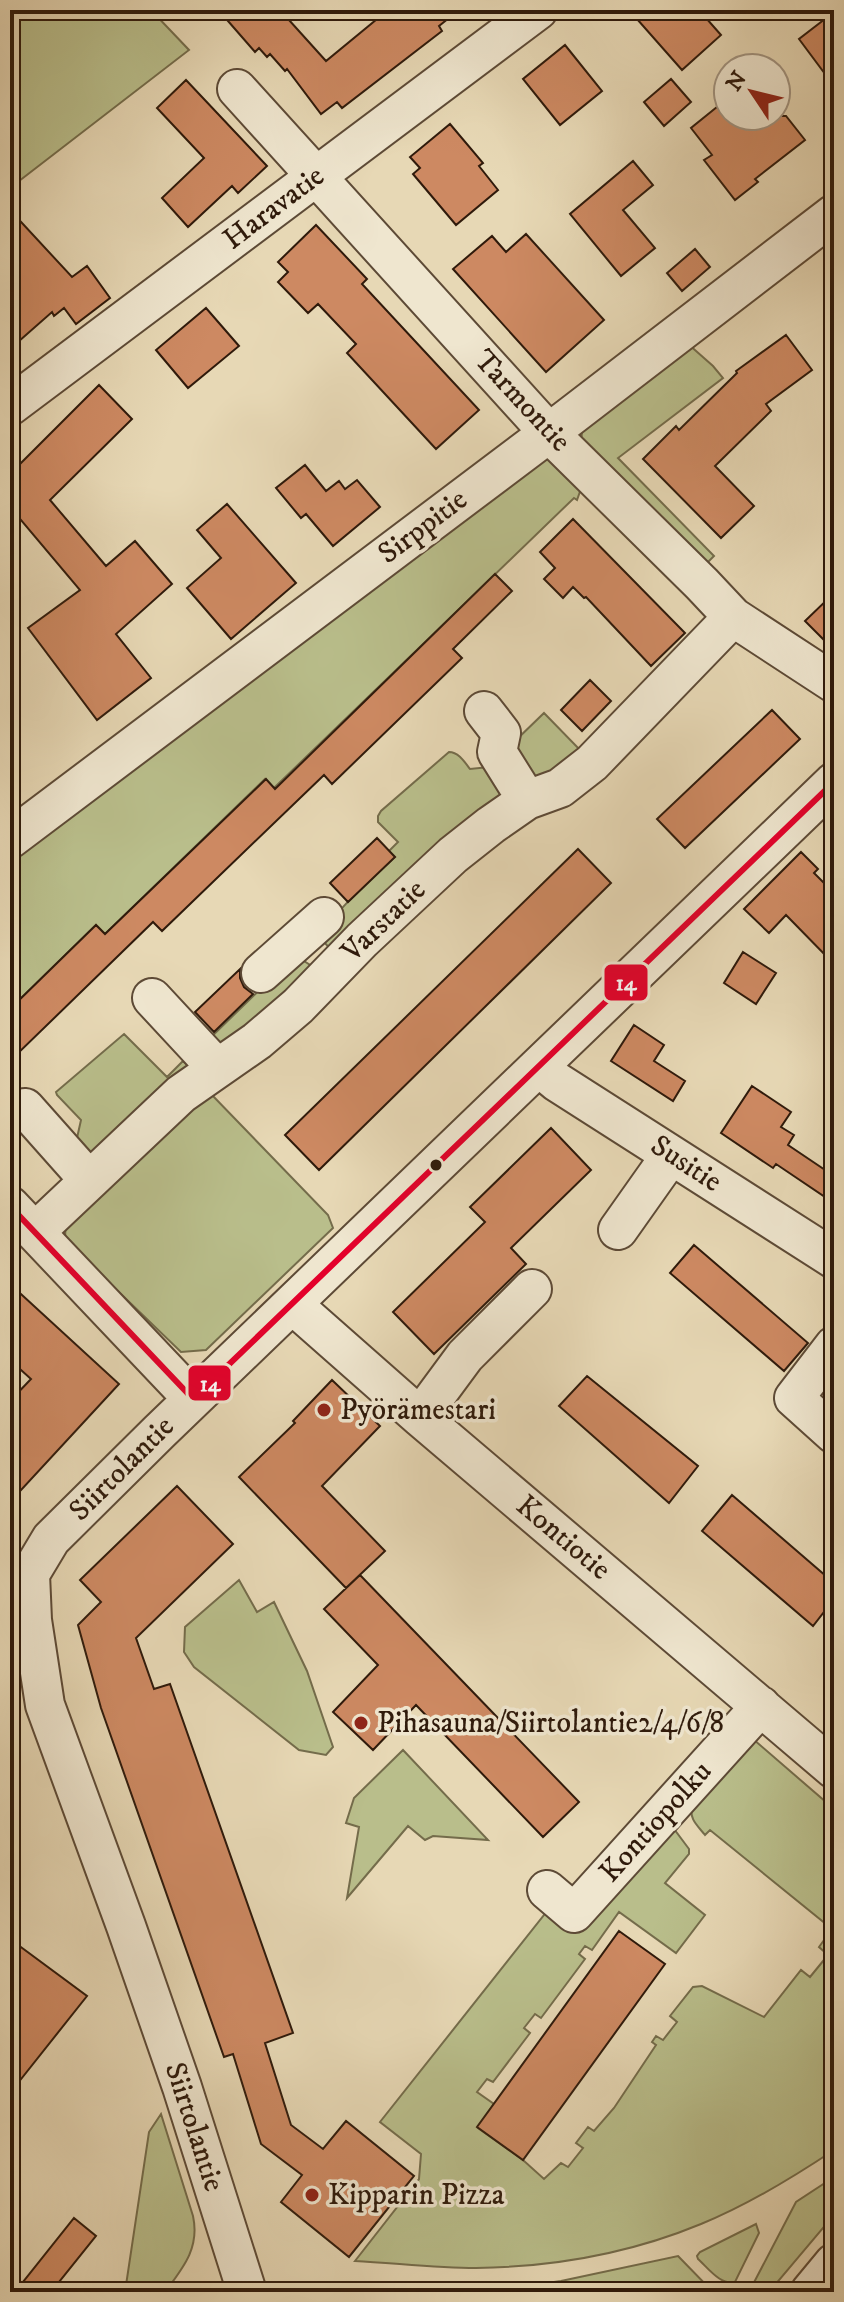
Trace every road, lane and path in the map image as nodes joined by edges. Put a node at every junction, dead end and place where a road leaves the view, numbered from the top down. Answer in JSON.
{"nodes":[{"id":1,"x":538,"y":10,"type":"edge"},
{"id":2,"x":237,"y":89,"type":"dead end"},
{"id":3,"x":316,"y":177,"type":"junction"},
{"id":4,"x":834,"y":214,"type":"edge"},
{"id":5,"x":10,"y":406,"type":"edge"},
{"id":6,"x":549,"y":433,"type":"junction"},
{"id":7,"x":733,"y":617,"type":"junction"},
{"id":8,"x":834,"y":683,"type":"edge"},
{"id":9,"x":484,"y":711,"type":"dead end"},
{"id":10,"x":834,"y":782,"type":"edge"},
{"id":11,"x":527,"y":800,"type":"junction"},
{"id":12,"x":10,"y":839,"type":"edge"},
{"id":13,"x":332,"y":972,"type":"junction"},
{"id":14,"x":261,"y":973,"type":"dead end"},
{"id":15,"x":152,"y":998,"type":"dead end"},
{"id":16,"x":539,"y":1067,"type":"junction"},
{"id":17,"x":217,"y":1068,"type":"junction"},
{"id":18,"x":25,"y":1108,"type":"dead end"},
{"id":19,"x":671,"y":1155,"type":"junction"},
{"id":20,"x":89,"y":1180,"type":"junction"},
{"id":21,"x":23,"y":1219,"type":"edge"},
{"id":22,"x":618,"y":1230,"type":"dead end"},
{"id":23,"x":834,"y":1259,"type":"edge"},
{"id":24,"x":532,"y":1289,"type":"dead end"},
{"id":25,"x":293,"y":1305,"type":"junction"},
{"id":26,"x":834,"y":1346,"type":"edge"},
{"id":27,"x":193,"y":1399,"type":"junction"},
{"id":28,"x":420,"y":1417,"type":"junction"},
{"id":29,"x":834,"y":1434,"type":"edge"},
{"id":30,"x":20,"y":1576,"type":"edge"},
{"id":31,"x":761,"y":1706,"type":"junction"},
{"id":32,"x":834,"y":1769,"type":"edge"},
{"id":33,"x":547,"y":1890,"type":"dead end"},
{"id":34,"x":834,"y":2263,"type":"edge"},
{"id":35,"x":240,"y":2285,"type":"edge"},
{"id":36,"x":810,"y":2292,"type":"edge"}],
"edges":[{"from":1,"to":3,"type":"street","name":"Haravatie"},
{"from":2,"to":3,"type":"street","name":"Tarmontie"},
{"from":3,"to":5,"type":"street","name":"Haravatie"},
{"from":3,"to":6,"type":"street","name":"Tarmontie"},
{"from":4,"to":6,"type":"street","name":"Sirppitie"},
{"from":6,"to":7,"type":"street","name":"Tarmontie"},
{"from":6,"to":12,"type":"street","name":"Sirppitie"},
{"from":7,"to":8,"type":"street","name":"Tarmontie"},
{"from":7,"to":11,"type":"street","name":"Varstatie"},
{"from":9,"to":11,"type":"street"},
{"from":10,"to":16,"type":"street","name":"Siirtolantie"},
{"from":11,"to":13,"type":"street","name":"Varstatie"},
{"from":13,"to":14,"type":"street"},
{"from":13,"to":17,"type":"street","name":"Varstatie"},
{"from":15,"to":17,"type":"street"},
{"from":16,"to":19,"type":"street","name":"Susitie"},
{"from":16,"to":25,"type":"street","name":"Siirtolantie"},
{"from":17,"to":20,"type":"street","name":"Varstatie"},
{"from":18,"to":20,"type":"street"},
{"from":19,"to":22,"type":"street"},
{"from":19,"to":23,"type":"street","name":"Susitie"},
{"from":20,"to":21,"type":"street","name":"Varstatie"},
{"from":21,"to":27,"type":"street"},
{"from":24,"to":28,"type":"street"},
{"from":25,"to":27,"type":"street","name":"Siirtolantie"},
{"from":25,"to":28,"type":"street","name":"Kontiotie"},
{"from":26,"to":29,"type":"street"},
{"from":27,"to":30,"type":"street","name":"Siirtolantie"},
{"from":28,"to":31,"type":"street","name":"Kontiotie"},
{"from":30,"to":35,"type":"street","name":"Siirtolantie"},
{"from":31,"to":32,"type":"street","name":"Kontiotie"},
{"from":31,"to":33,"type":"street","name":"Kontiopolku"},
{"from":34,"to":36,"type":"street"}]}
